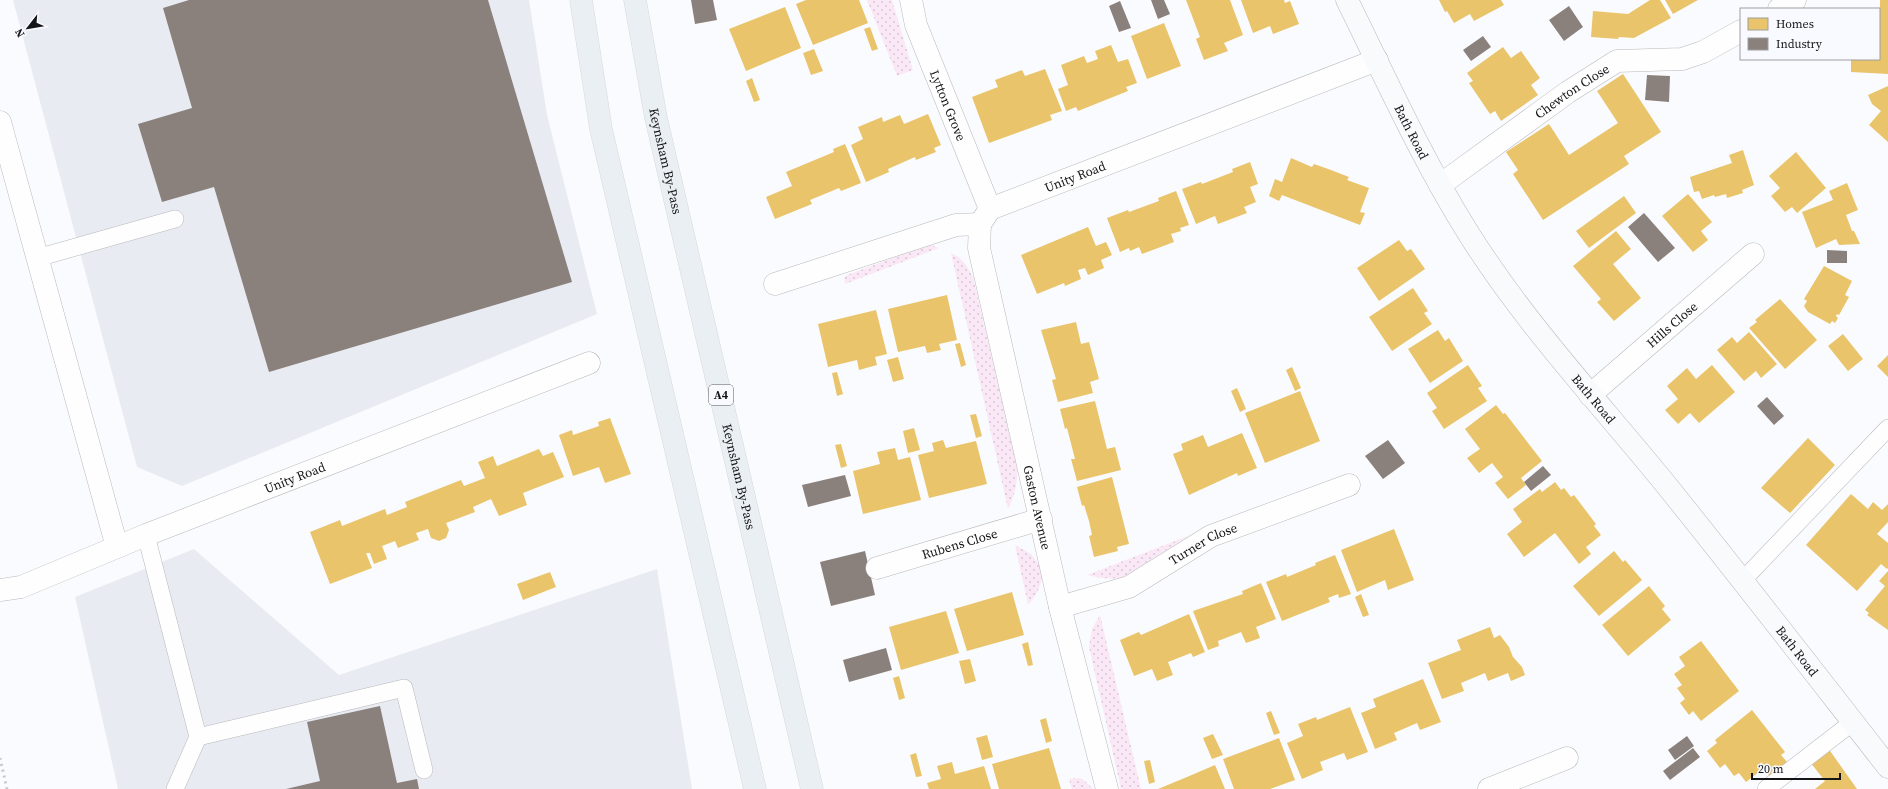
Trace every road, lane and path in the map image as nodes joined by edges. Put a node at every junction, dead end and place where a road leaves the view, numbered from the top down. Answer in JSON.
{"nodes":[{"id":1,"x":582,"y":0,"type":"edge"},
{"id":2,"x":635,"y":0,"type":"edge"},
{"id":3,"x":911,"y":0,"type":"edge"},
{"id":4,"x":1347,"y":0,"type":"edge"},
{"id":5,"x":1795,"y":0,"type":"edge"},
{"id":6,"x":1781,"y":8,"type":"edge"},
{"id":7,"x":1740,"y":32,"type":"edge"},
{"id":8,"x":1377,"y":60,"type":"junction"},
{"id":9,"x":0,"y":122,"type":"edge"},
{"id":10,"x":1440,"y":185,"type":"junction"},
{"id":11,"x":985,"y":216,"type":"junction"},
{"id":12,"x":175,"y":219,"type":"dead end"},
{"id":13,"x":1753,"y":254,"type":"dead end"},
{"id":14,"x":37,"y":258,"type":"junction"},
{"id":15,"x":775,"y":284,"type":"dead end"},
{"id":16,"x":589,"y":363,"type":"dead end"},
{"id":17,"x":1590,"y":395,"type":"junction"},
{"id":18,"x":1888,"y":428,"type":"edge"},
{"id":19,"x":1349,"y":485,"type":"dead end"},
{"id":20,"x":1041,"y":519,"type":"junction"},
{"id":21,"x":146,"y":535,"type":"junction"},
{"id":22,"x":117,"y":547,"type":"junction"},
{"id":23,"x":877,"y":568,"type":"dead end"},
{"id":24,"x":1743,"y":580,"type":"junction"},
{"id":25,"x":0,"y":590,"type":"edge"},
{"id":26,"x":1060,"y":607,"type":"junction"},
{"id":27,"x":1853,"y":722,"type":"junction"},
{"id":28,"x":198,"y":737,"type":"junction"},
{"id":29,"x":1567,"y":758,"type":"dead end"},
{"id":30,"x":1888,"y":767,"type":"edge"},
{"id":31,"x":424,"y":770,"type":"dead end"},
{"id":32,"x":175,"y":789,"type":"edge"},
{"id":33,"x":755,"y":789,"type":"edge"},
{"id":34,"x":812,"y":789,"type":"edge"},
{"id":35,"x":1107,"y":789,"type":"edge"},
{"id":36,"x":1489,"y":789,"type":"edge"},
{"id":37,"x":1766,"y":789,"type":"edge"}],
"edges":[{"from":1,"to":33,"type":"highway"},
{"from":2,"to":34,"type":"highway","name":"Keynsham By-Pass","number":"A4"},
{"from":3,"to":11,"type":"street","name":"Lytton Grove"},
{"from":4,"to":8,"type":"main road","name":"Bath Road"},
{"from":5,"to":6,"type":"street"},
{"from":7,"to":10,"type":"street","name":"Chewton Close"},
{"from":8,"to":10,"type":"main road","name":"Bath Road"},
{"from":8,"to":11,"type":"street","name":"Unity Road"},
{"from":9,"to":14,"type":"street"},
{"from":10,"to":17,"type":"main road","name":"Bath Road"},
{"from":11,"to":15,"type":"street","name":"Unity Road"},
{"from":11,"to":20,"type":"street","name":"Gaston Avenue"},
{"from":12,"to":14,"type":"lane"},
{"from":13,"to":17,"type":"street","name":"Hills Close"},
{"from":14,"to":22,"type":"street"},
{"from":16,"to":21,"type":"street","name":"Unity Road"},
{"from":17,"to":24,"type":"main road","name":"Bath Road"},
{"from":18,"to":24,"type":"lane"},
{"from":19,"to":26,"type":"street","name":"Turner Close"},
{"from":20,"to":23,"type":"street","name":"Rubens Close"},
{"from":20,"to":26,"type":"street","name":"Gaston Avenue"},
{"from":21,"to":22,"type":"street","name":"Unity Road"},
{"from":21,"to":28,"type":"lane"},
{"from":22,"to":25,"type":"street","name":"Unity Road"},
{"from":24,"to":27,"type":"main road","name":"Bath Road"},
{"from":26,"to":35,"type":"street","name":"Gaston Avenue"},
{"from":27,"to":30,"type":"main road","name":"Bath Road"},
{"from":27,"to":37,"type":"lane"},
{"from":28,"to":31,"type":"lane"},
{"from":28,"to":32,"type":"lane"},
{"from":29,"to":36,"type":"street"}]}
